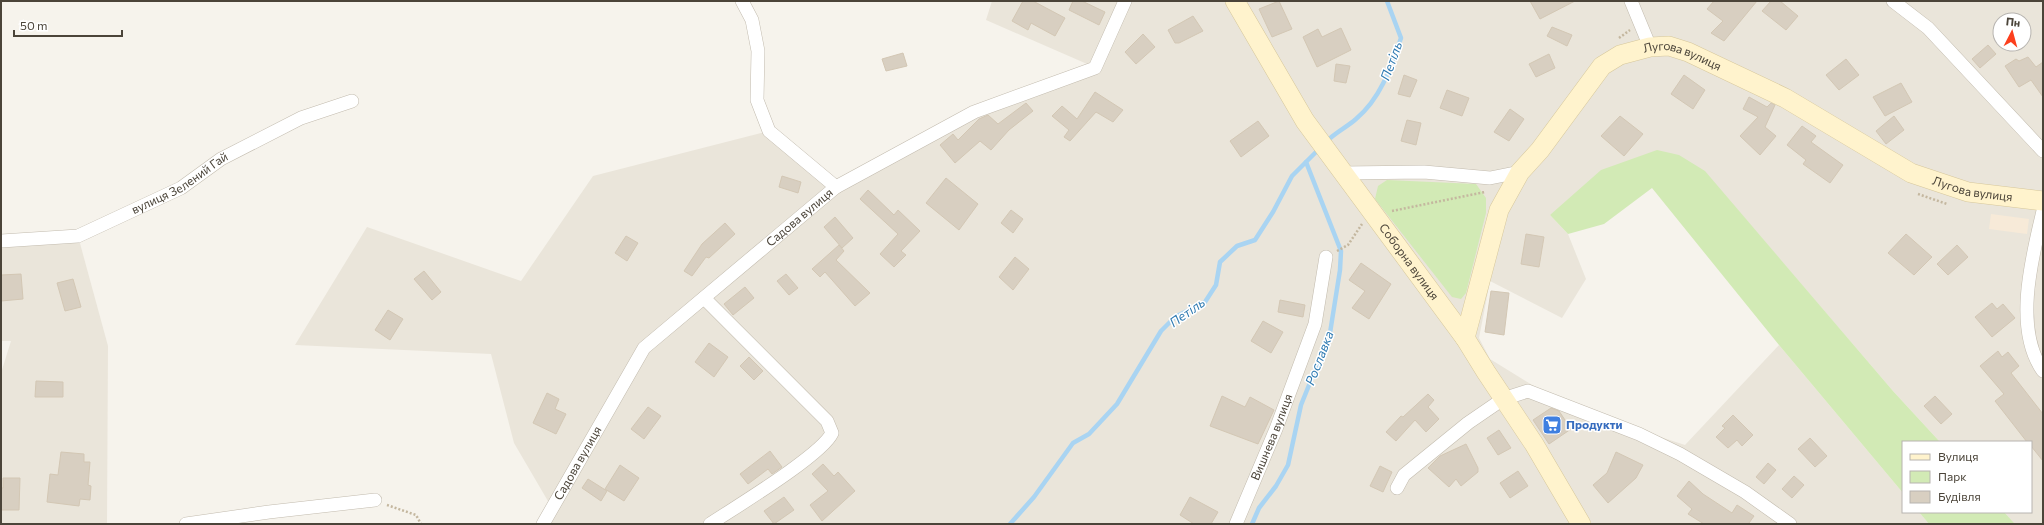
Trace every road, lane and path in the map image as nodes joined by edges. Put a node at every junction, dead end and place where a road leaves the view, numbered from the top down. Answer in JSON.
{"nodes":[{"id":1,"x":742,"y":1,"type":"edge"},
{"id":2,"x":1125,"y":1,"type":"edge"},
{"id":3,"x":1235,"y":1,"type":"edge"},
{"id":4,"x":1631,"y":1,"type":"edge"},
{"id":5,"x":1893,"y":1,"type":"edge"},
{"id":6,"x":1641,"y":26,"type":"junction"},
{"id":7,"x":1616,"y":41,"type":"dead end"},
{"id":8,"x":1650,"y":47,"type":"junction"},
{"id":9,"x":352,"y":101,"type":"dead end"},
{"id":10,"x":2043,"y":151,"type":"edge"},
{"id":11,"x":1340,"y":169,"type":"junction"},
{"id":12,"x":1520,"y":172,"type":"junction"},
{"id":13,"x":1490,"y":178,"type":"junction"},
{"id":14,"x":836,"y":187,"type":"junction"},
{"id":15,"x":1915,"y":192,"type":"dead end"},
{"id":16,"x":2043,"y":201,"type":"edge"},
{"id":17,"x":1950,"y":205,"type":"dead end"},
{"id":18,"x":2043,"y":211,"type":"edge"},
{"id":19,"x":1376,"y":216,"type":"junction"},
{"id":20,"x":1,"y":241,"type":"edge"},
{"id":21,"x":1348,"y":245,"type":"dead end"},
{"id":22,"x":1326,"y":257,"type":"dead end"},
{"id":23,"x":704,"y":298,"type":"junction"},
{"id":24,"x":1465,"y":338,"type":"junction"},
{"id":25,"x":2043,"y":371,"type":"edge"},
{"id":26,"x":1503,"y":399,"type":"junction"},
{"id":27,"x":1397,"y":488,"type":"dead end"},
{"id":28,"x":375,"y":500,"type":"joint"},
{"id":29,"x":186,"y":524,"type":"edge"},
{"id":30,"x":421,"y":524,"type":"edge"},
{"id":31,"x":543,"y":524,"type":"edge"},
{"id":32,"x":710,"y":524,"type":"edge"},
{"id":33,"x":1236,"y":524,"type":"edge"},
{"id":34,"x":1581,"y":524,"type":"edge"},
{"id":35,"x":1790,"y":524,"type":"edge"}],
"edges":[{"from":1,"to":14,"type":"street"},
{"from":2,"to":14,"type":"street","name":"Садова вулиця"},
{"from":3,"to":11,"type":"street","name":"Соборна вулиця"},
{"from":4,"to":6,"type":"street"},
{"from":5,"to":10,"type":"street"},
{"from":6,"to":7,"type":"path"},
{"from":6,"to":8,"type":"street"},
{"from":8,"to":12,"type":"street","name":"Лугова вулиця"},
{"from":8,"to":16,"type":"street","name":"Лугова вулиця"},
{"from":9,"to":20,"type":"street","name":"вулиця Зелений Гай"},
{"from":11,"to":13,"type":"street"},
{"from":11,"to":19,"type":"street","name":"Соборна вулиця"},
{"from":12,"to":13,"type":"street"},
{"from":12,"to":24,"type":"street","name":"Лугова вулиця"},
{"from":13,"to":19,"type":"path"},
{"from":14,"to":23,"type":"street","name":"Садова вулиця"},
{"from":15,"to":17,"type":"path"},
{"from":18,"to":25,"type":"street"},
{"from":19,"to":21,"type":"path"},
{"from":19,"to":24,"type":"street","name":"Соборна вулиця"},
{"from":22,"to":33,"type":"street","name":"Вишнева вулиця"},
{"from":23,"to":31,"type":"street","name":"Садова вулиця"},
{"from":23,"to":32,"type":"street"},
{"from":24,"to":26,"type":"street","name":"Соборна вулиця"},
{"from":26,"to":27,"type":"street"},
{"from":26,"to":34,"type":"street","name":"Соборна вулиця"},
{"from":26,"to":35,"type":"street"},
{"from":28,"to":29,"type":"street"},
{"from":28,"to":30,"type":"path"}]}
